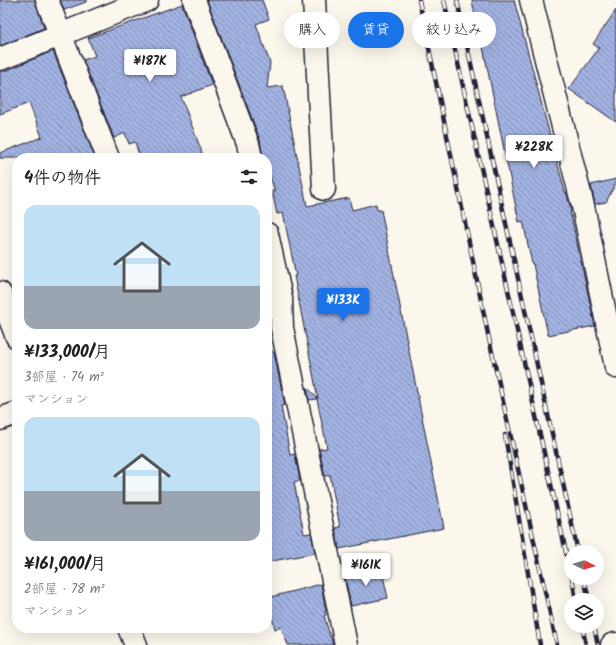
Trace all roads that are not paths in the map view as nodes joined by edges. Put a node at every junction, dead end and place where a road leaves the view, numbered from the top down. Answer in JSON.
{"nodes":[{"id":1,"x":47,"y":0,"type":"edge"},
{"id":2,"x":147,"y":0,"type":"edge"},
{"id":3,"x":194,"y":0,"type":"edge"},
{"id":4,"x":314,"y":0,"type":"edge"},
{"id":5,"x":531,"y":0,"type":"edge"},
{"id":6,"x":60,"y":35,"type":"junction"},
{"id":7,"x":0,"y":59,"type":"edge"},
{"id":8,"x":106,"y":153,"type":"edge"},
{"id":9,"x":250,"y":153,"type":"edge"},
{"id":10,"x":324,"y":189,"type":"dead end"},
{"id":11,"x":272,"y":257,"type":"edge"},
{"id":12,"x":0,"y":293,"type":"edge"},
{"id":13,"x":274,"y":316,"type":"edge"},
{"id":14,"x":12,"y":324,"type":"edge"},
{"id":15,"x":616,"y":367,"type":"edge"},
{"id":16,"x":12,"y":415,"type":"edge"},
{"id":17,"x":0,"y":419,"type":"edge"},
{"id":18,"x":132,"y":633,"type":"edge"},
{"id":19,"x":616,"y":644,"type":"edge"},
{"id":20,"x":136,"y":645,"type":"edge"},
{"id":21,"x":346,"y":645,"type":"edge"},
{"id":22,"x":612,"y":645,"type":"edge"}],
"edges":[{"from":1,"to":6,"type":"street"},
{"from":2,"to":6,"type":"street"},
{"from":3,"to":9,"type":"street"},
{"from":4,"to":10,"type":"street"},
{"from":5,"to":15,"type":"street"},
{"from":6,"to":7,"type":"street"},
{"from":6,"to":8,"type":"street"},
{"from":11,"to":13,"type":"street"},
{"from":12,"to":14,"type":"street"},
{"from":13,"to":21,"type":"street"},
{"from":16,"to":17,"type":"street"},
{"from":18,"to":20,"type":"street"},
{"from":19,"to":22,"type":"street"}]}
